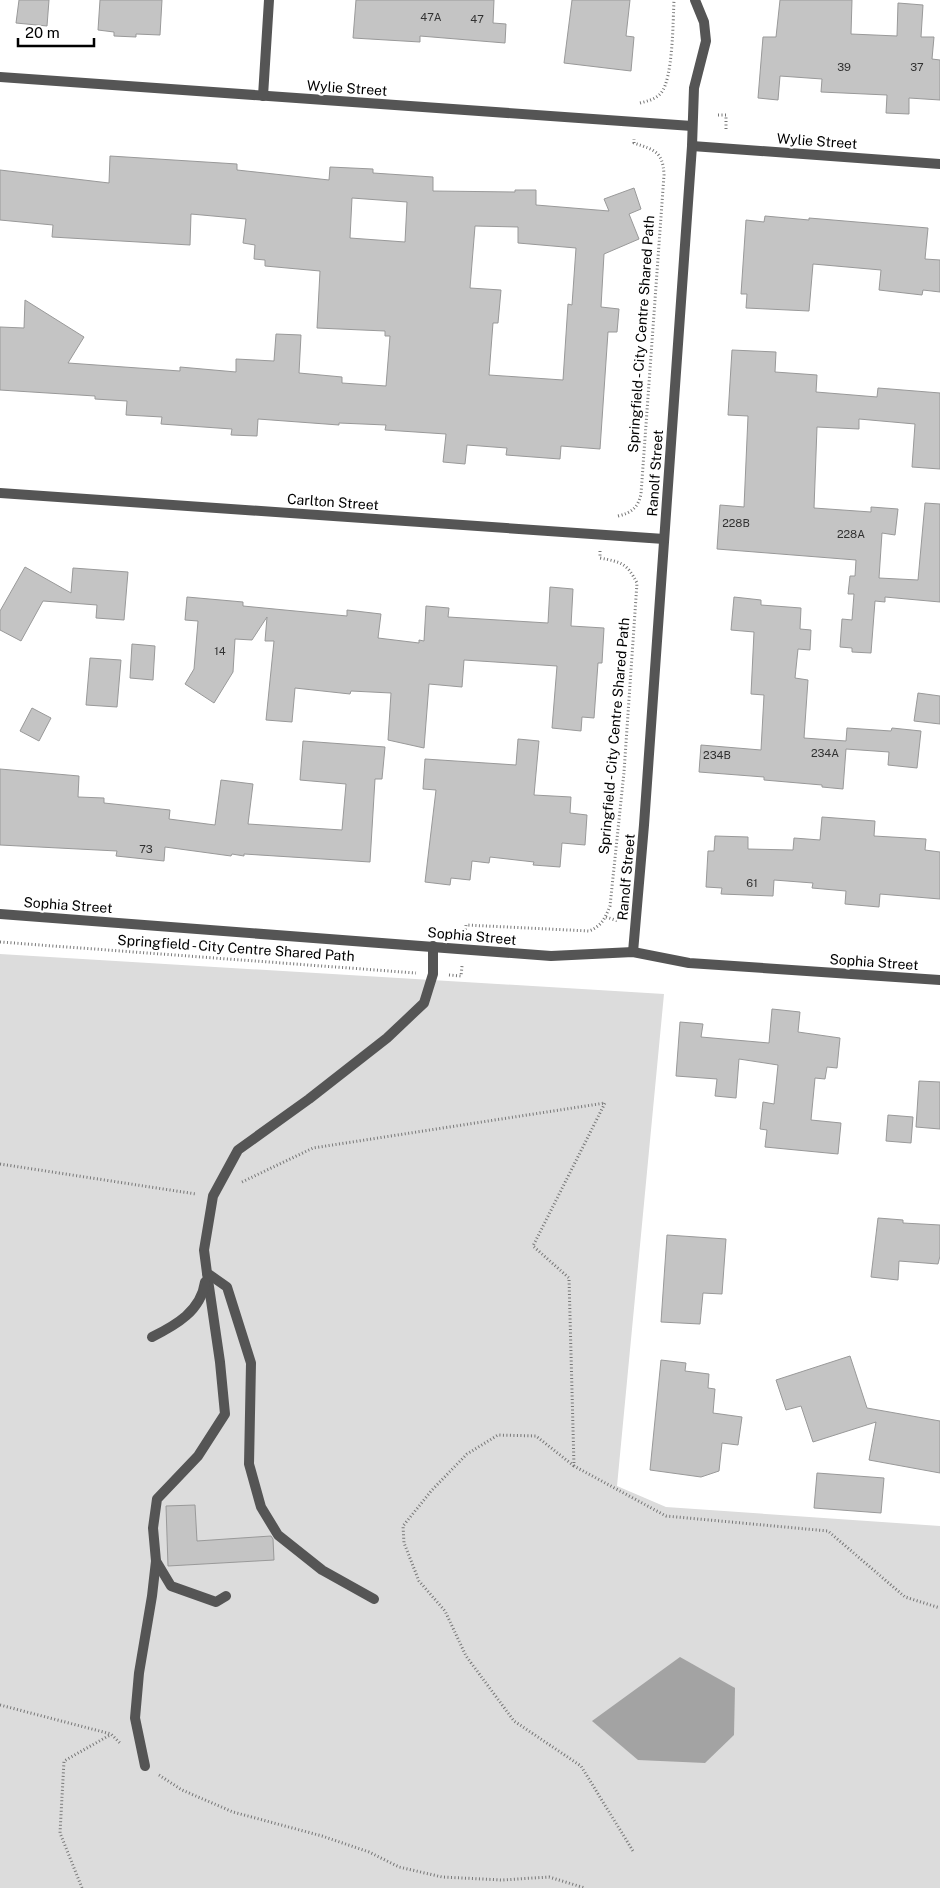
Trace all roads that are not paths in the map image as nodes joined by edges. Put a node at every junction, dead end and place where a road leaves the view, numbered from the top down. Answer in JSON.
{"nodes":[{"id":1,"x":269,"y":0,"type":"edge"},
{"id":2,"x":695,"y":0,"type":"edge"},
{"id":3,"x":0,"y":77,"type":"edge"},
{"id":4,"x":263,"y":96,"type":"junction"},
{"id":5,"x":692,"y":126,"type":"junction"},
{"id":6,"x":692,"y":146,"type":"junction"},
{"id":7,"x":940,"y":164,"type":"edge"},
{"id":8,"x":0,"y":493,"type":"edge"},
{"id":9,"x":664,"y":539,"type":"junction"},
{"id":10,"x":0,"y":914,"type":"edge"},
{"id":11,"x":432,"y":946,"type":"junction"},
{"id":12,"x":633,"y":952,"type":"junction"},
{"id":13,"x":940,"y":980,"type":"edge"},
{"id":14,"x":207,"y":1273,"type":"junction"},
{"id":15,"x":152,"y":1337,"type":"dead end"},
{"id":16,"x":156,"y":1561,"type":"junction"},
{"id":17,"x":226,"y":1596,"type":"dead end"},
{"id":18,"x":374,"y":1599,"type":"dead end"},
{"id":19,"x":145,"y":1766,"type":"road end"}],
"edges":[{"from":1,"to":4,"type":"street"},
{"from":2,"to":5,"type":"street","name":"Ranolf Street"},
{"from":3,"to":4,"type":"street","name":"Wylie Street"},
{"from":4,"to":5,"type":"street","name":"Wylie Street"},
{"from":5,"to":6,"type":"street","name":"Ranolf Street"},
{"from":6,"to":7,"type":"street","name":"Wylie Street"},
{"from":6,"to":9,"type":"street","name":"Ranolf Street"},
{"from":8,"to":9,"type":"street","name":"Carlton Street"},
{"from":9,"to":12,"type":"street","name":"Ranolf Street"},
{"from":10,"to":11,"type":"street","name":"Sophia Street"},
{"from":11,"to":12,"type":"street","name":"Sophia Street"},
{"from":11,"to":14,"type":"street"},
{"from":12,"to":13,"type":"street","name":"Sophia Street"},
{"from":14,"to":15,"type":"street"},
{"from":14,"to":16,"type":"street"},
{"from":14,"to":18,"type":"street"},
{"from":16,"to":17,"type":"street"},
{"from":16,"to":19,"type":"street"}]}
